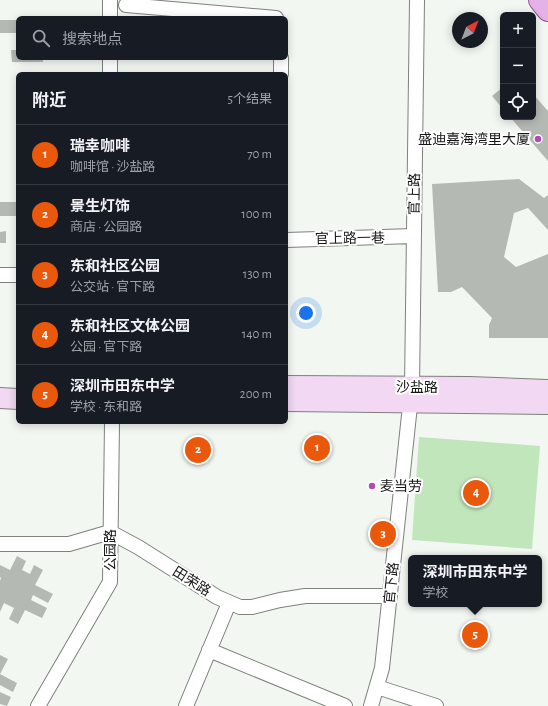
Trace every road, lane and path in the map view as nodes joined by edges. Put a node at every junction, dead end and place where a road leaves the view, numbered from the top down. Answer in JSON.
{"nodes":[{"id":1,"x":110,"y":0,"type":"edge"},
{"id":2,"x":418,"y":0,"type":"edge"},
{"id":3,"x":540,"y":0,"type":"edge"},
{"id":4,"x":126,"y":5,"type":"dead end"},
{"id":5,"x":548,"y":10,"type":"edge"},
{"id":6,"x":110,"y":16,"type":"edge"},
{"id":7,"x":253,"y":16,"type":"edge"},
{"id":8,"x":110,"y":60,"type":"edge"},
{"id":9,"x":281,"y":60,"type":"edge"},
{"id":10,"x":110,"y":72,"type":"edge"},
{"id":11,"x":281,"y":72,"type":"edge"},
{"id":12,"x":414,"y":236,"type":"junction"},
{"id":13,"x":288,"y":240,"type":"edge"},
{"id":14,"x":16,"y":274,"type":"edge"},
{"id":15,"x":0,"y":275,"type":"edge"},
{"id":16,"x":0,"y":385,"type":"edge"},
{"id":17,"x":16,"y":385,"type":"edge"},
{"id":18,"x":288,"y":386,"type":"edge"},
{"id":19,"x":548,"y":390,"type":"edge"},
{"id":20,"x":412,"y":394,"type":"junction"},
{"id":21,"x":0,"y":398,"type":"edge"},
{"id":22,"x":16,"y":398,"type":"edge"},
{"id":23,"x":288,"y":400,"type":"edge"},
{"id":24,"x":548,"y":404,"type":"edge"},
{"id":25,"x":112,"y":424,"type":"edge"},
{"id":26,"x":110,"y":532,"type":"junction"},
{"id":27,"x":0,"y":544,"type":"edge"},
{"id":28,"x":390,"y":596,"type":"junction"},
{"id":29,"x":229,"y":603,"type":"junction"},
{"id":30,"x":209,"y":650,"type":"junction"},
{"id":31,"x":377,"y":687,"type":"junction"},
{"id":32,"x":38,"y":706,"type":"edge"},
{"id":33,"x":186,"y":706,"type":"edge"},
{"id":34,"x":345,"y":706,"type":"edge"},
{"id":35,"x":371,"y":706,"type":"edge"},
{"id":36,"x":436,"y":706,"type":"edge"}],
"edges":[{"from":1,"to":6,"type":"street"},
{"from":2,"to":12,"type":"street","name":"官上路"},
{"from":3,"to":5,"type":"main road"},
{"from":4,"to":7,"type":"street"},
{"from":8,"to":10,"type":"street"},
{"from":9,"to":11,"type":"street"},
{"from":12,"to":13,"type":"street","name":"官上路一巷"},
{"from":12,"to":20,"type":"street","name":"官上路"},
{"from":14,"to":15,"type":"street"},
{"from":16,"to":17,"type":"main road"},
{"from":18,"to":20,"type":"main road","name":"沙盐路"},
{"from":19,"to":20,"type":"main road","name":"沙盐路"},
{"from":20,"to":23,"type":"main road","name":"沙盐路"},
{"from":20,"to":24,"type":"main road","name":"沙盐路"},
{"from":20,"to":28,"type":"street","name":"官下路"},
{"from":21,"to":22,"type":"main road"},
{"from":25,"to":26,"type":"street","name":"公园路"},
{"from":26,"to":27,"type":"street"},
{"from":26,"to":29,"type":"street","name":"田荣路"},
{"from":26,"to":32,"type":"street","name":"公园路"},
{"from":28,"to":29,"type":"street","name":"田荣路"},
{"from":28,"to":31,"type":"street","name":"官下路"},
{"from":29,"to":30,"type":"street"},
{"from":30,"to":33,"type":"street"},
{"from":30,"to":34,"type":"street"},
{"from":31,"to":35,"type":"street","name":"官下路"},
{"from":31,"to":36,"type":"street"}]}
